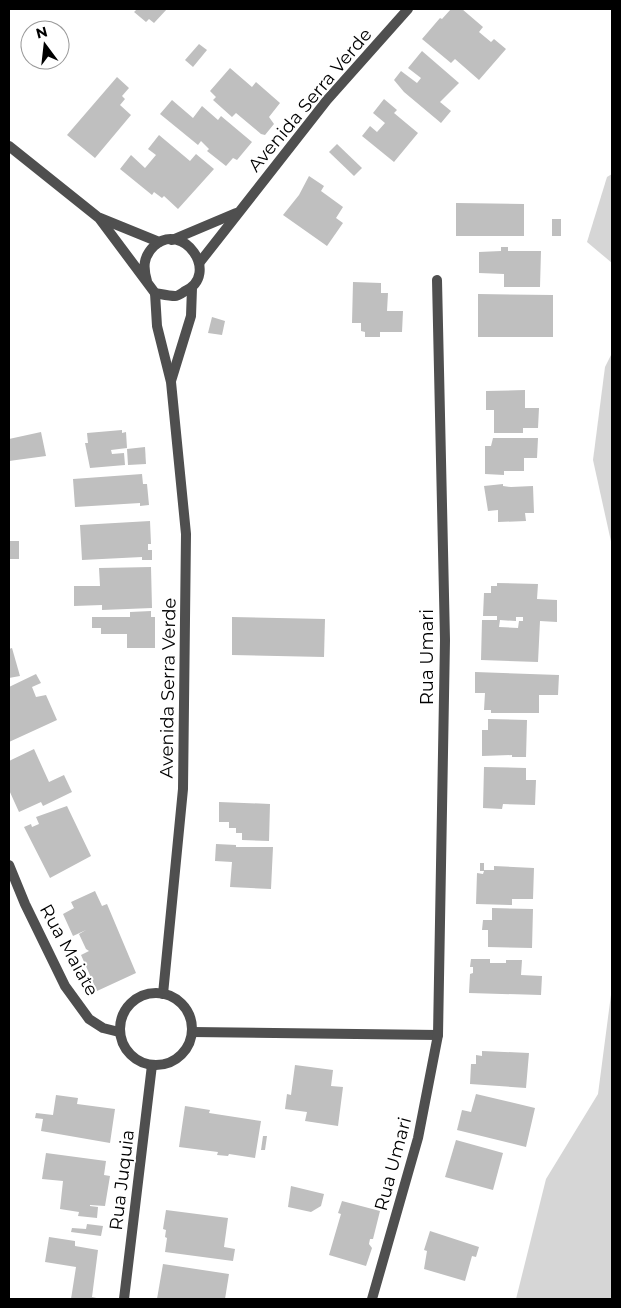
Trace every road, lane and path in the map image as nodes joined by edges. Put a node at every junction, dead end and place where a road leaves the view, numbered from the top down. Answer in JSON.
{"nodes":[{"id":1,"x":408,"y":9,"type":"edge"},
{"id":2,"x":9,"y":146,"type":"edge"},
{"id":3,"x":237,"y":212,"type":"junction"},
{"id":4,"x":99,"y":218,"type":"junction"},
{"id":5,"x":172,"y":240,"type":"junction"},
{"id":6,"x":159,"y":242,"type":"junction"},
{"id":7,"x":200,"y":262,"type":"junction"},
{"id":8,"x":437,"y":280,"type":"dead end"},
{"id":9,"x":146,"y":281,"type":"junction"},
{"id":10,"x":192,"y":288,"type":"junction"},
{"id":11,"x":155,"y":293,"type":"junction"},
{"id":12,"x":171,"y":382,"type":"junction"},
{"id":13,"x":9,"y":865,"type":"edge"},
{"id":14,"x":163,"y":994,"type":"junction"},
{"id":15,"x":119,"y":1032,"type":"junction"},
{"id":16,"x":192,"y":1032,"type":"junction"},
{"id":17,"x":438,"y":1035,"type":"junction"},
{"id":18,"x":152,"y":1066,"type":"junction"},
{"id":19,"x":124,"y":1299,"type":"edge"},
{"id":20,"x":372,"y":1299,"type":"edge"}],
"edges":[{"from":1,"to":3,"type":"street","name":"Avenida Serra Verde"},
{"from":2,"to":4,"type":"street"},
{"from":3,"to":5,"type":"street","name":"Avenida Serra Verde"},
{"from":3,"to":7,"type":"street","name":"Avenida Serra Verde"},
{"from":4,"to":6,"type":"street"},
{"from":4,"to":9,"type":"street"},
{"from":5,"to":6,"type":"street"},
{"from":5,"to":7,"type":"street"},
{"from":6,"to":9,"type":"street"},
{"from":7,"to":10,"type":"street"},
{"from":8,"to":17,"type":"street","name":"Rua Umari"},
{"from":9,"to":11,"type":"street"},
{"from":10,"to":11,"type":"street"},
{"from":10,"to":12,"type":"street","name":"Avenida Serra Verde"},
{"from":11,"to":12,"type":"street","name":"Avenida Serra Verde"},
{"from":12,"to":14,"type":"street","name":"Avenida Serra Verde"},
{"from":13,"to":15,"type":"street","name":"Rua Maiate"},
{"from":14,"to":15,"type":"street"},
{"from":14,"to":16,"type":"street"},
{"from":15,"to":18,"type":"street"},
{"from":16,"to":17,"type":"street"},
{"from":16,"to":18,"type":"street"},
{"from":17,"to":20,"type":"street","name":"Rua Umari"},
{"from":18,"to":19,"type":"street","name":"Rua Juquia"}]}
